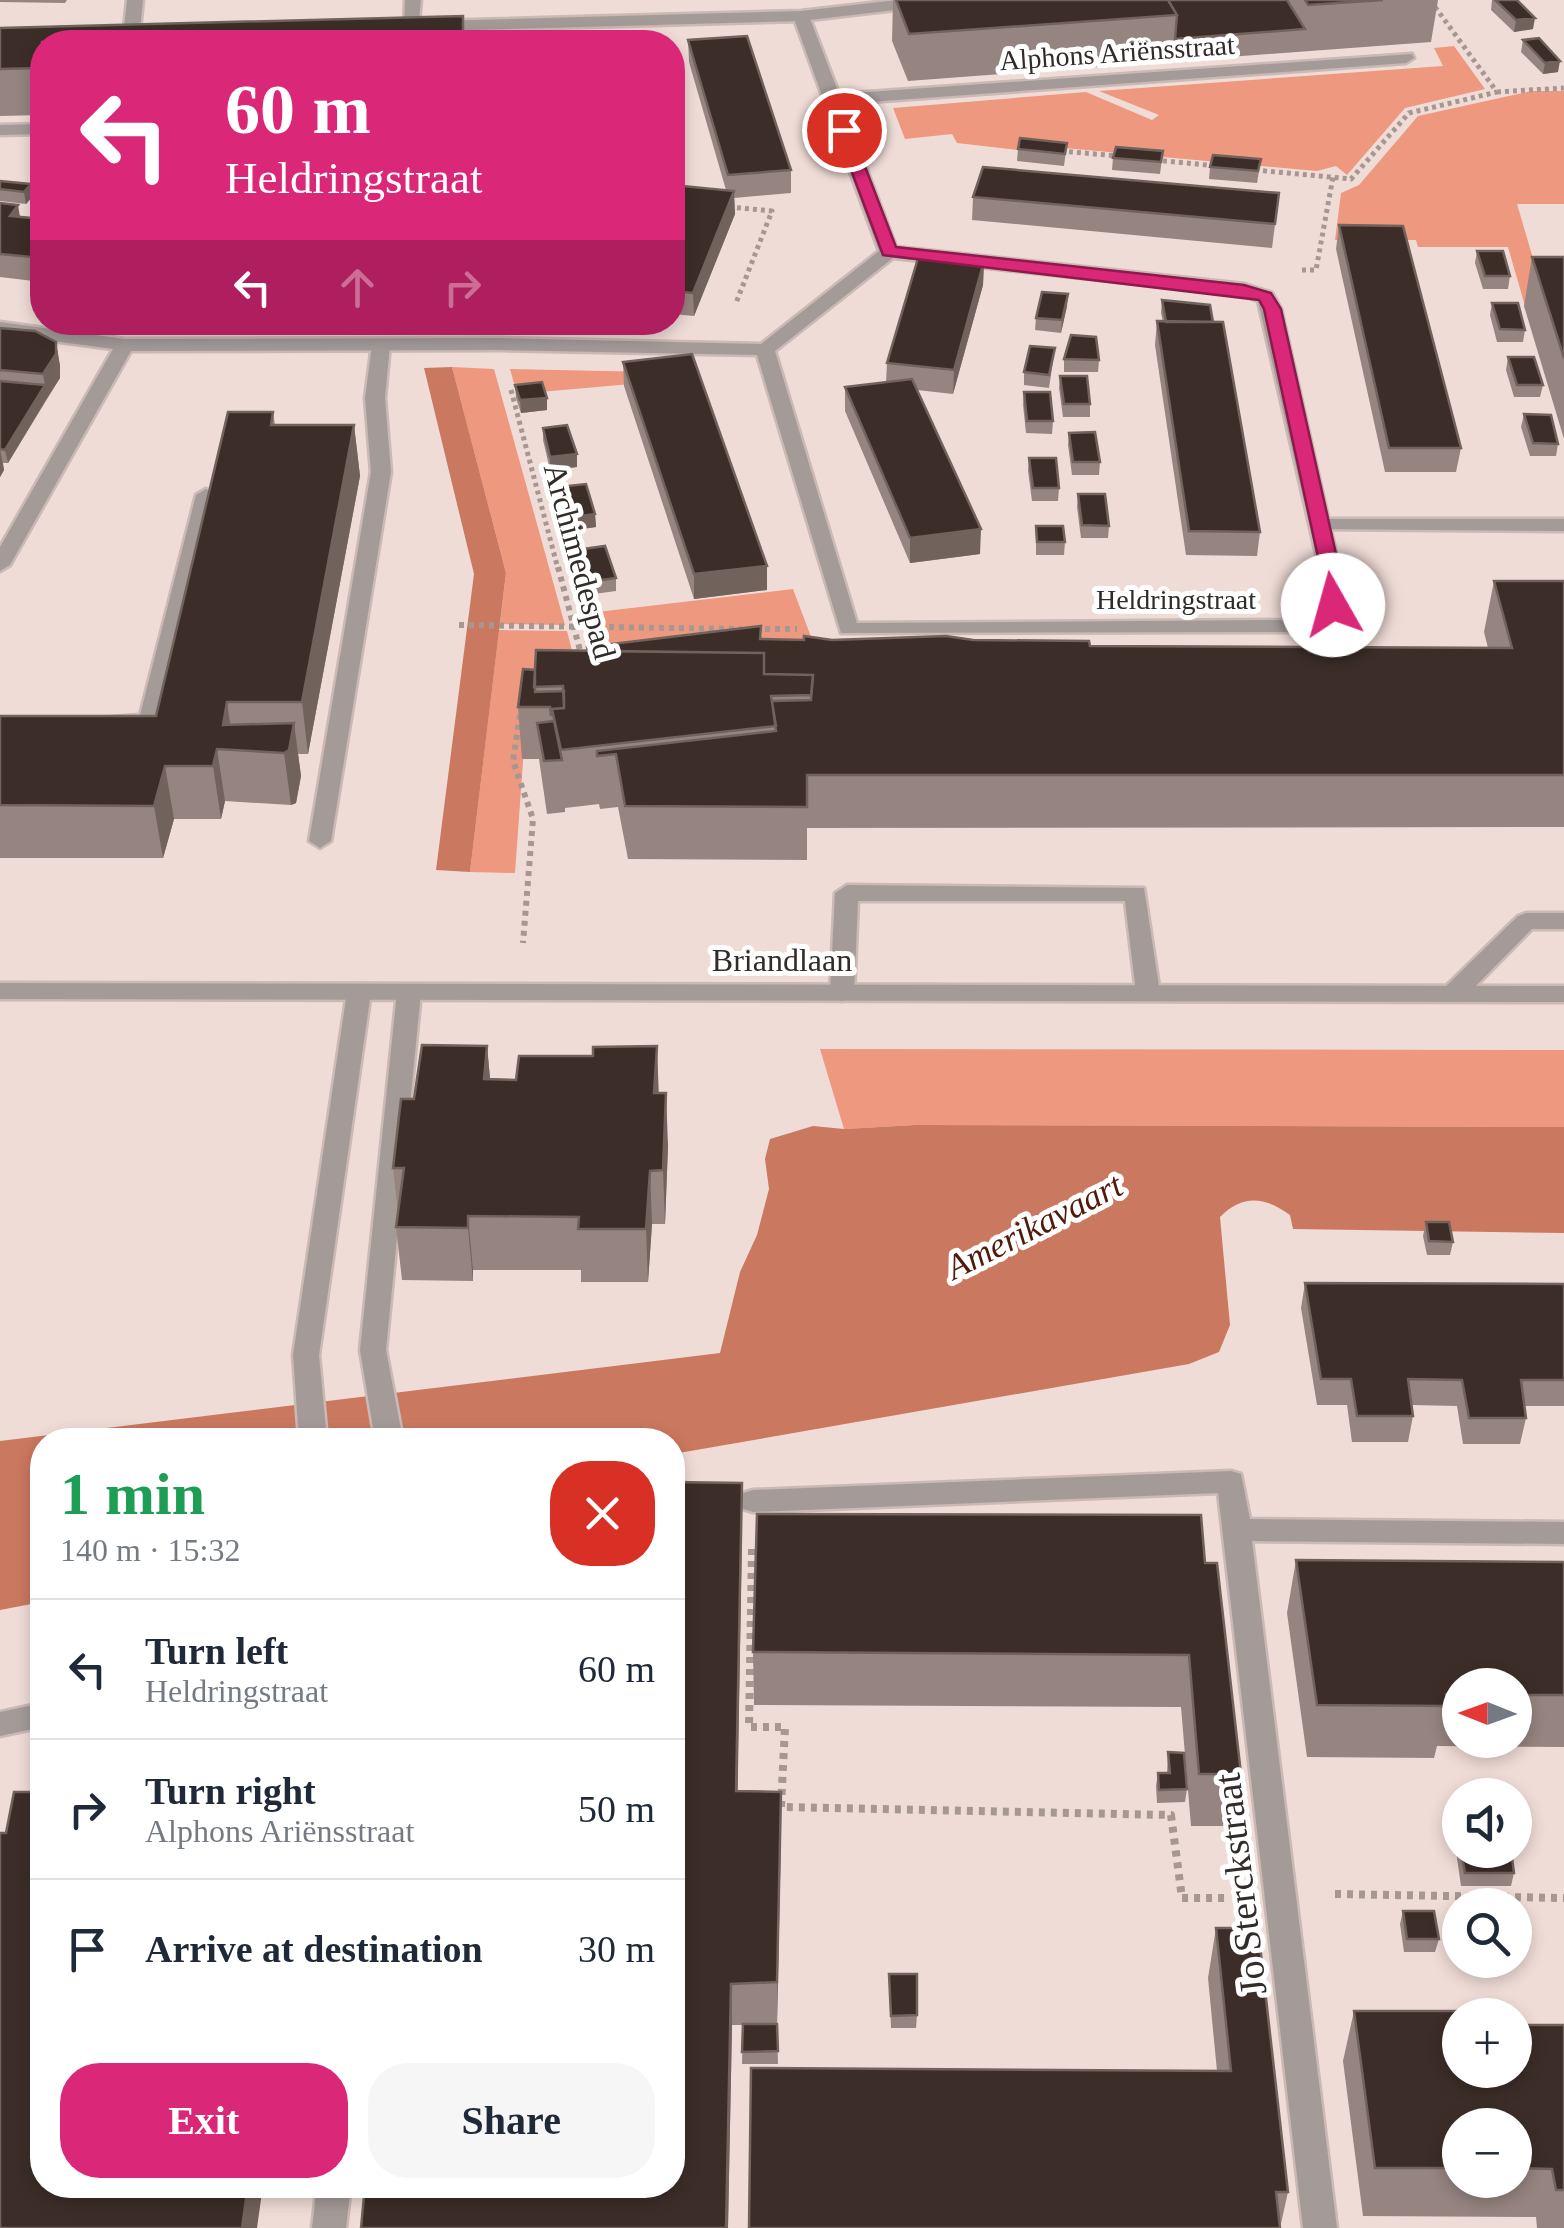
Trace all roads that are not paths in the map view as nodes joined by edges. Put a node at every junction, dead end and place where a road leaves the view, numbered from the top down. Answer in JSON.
{"nodes":[{"id":1,"x":135,"y":0,"type":"edge"},
{"id":2,"x":413,"y":0,"type":"edge"},
{"id":3,"x":938,"y":0,"type":"edge"},
{"id":4,"x":801,"y":16,"type":"junction"},
{"id":5,"x":412,"y":26,"type":"junction"},
{"id":6,"x":394,"y":27,"type":"edge"},
{"id":7,"x":132,"y":30,"type":"edge"},
{"id":8,"x":450,"y":30,"type":"edge"},
{"id":9,"x":558,"y":30,"type":"edge"},
{"id":10,"x":1406,"y":58,"type":"dead end"},
{"id":11,"x":832,"y":100,"type":"junction"},
{"id":12,"x":30,"y":129,"type":"edge"},
{"id":13,"x":0,"y":130,"type":"edge"},
{"id":14,"x":889,"y":252,"type":"junction"},
{"id":15,"x":0,"y":328,"type":"edge"},
{"id":16,"x":30,"y":332,"type":"edge"},
{"id":17,"x":51,"y":335,"type":"edge"},
{"id":18,"x":381,"y":344,"type":"junction"},
{"id":19,"x":125,"y":345,"type":"junction"},
{"id":20,"x":764,"y":350,"type":"junction"},
{"id":21,"x":206,"y":495,"type":"edge"},
{"id":22,"x":1320,"y":525,"type":"junction"},
{"id":23,"x":1564,"y":525,"type":"edge"},
{"id":24,"x":0,"y":565,"type":"edge"},
{"id":25,"x":93,"y":722,"type":"edge"},
{"id":26,"x":320,"y":841,"type":"dead end"},
{"id":27,"x":1564,"y":921,"type":"edge"},
{"id":28,"x":0,"y":990,"type":"edge"},
{"id":29,"x":359,"y":992,"type":"junction"},
{"id":30,"x":409,"y":992,"type":"junction"},
{"id":31,"x":842,"y":993,"type":"junction"},
{"id":32,"x":1148,"y":994,"type":"junction"},
{"id":33,"x":1453,"y":994,"type":"junction"},
{"id":34,"x":1564,"y":994,"type":"edge"},
{"id":35,"x":312,"y":1428,"type":"edge"},
{"id":36,"x":387,"y":1428,"type":"edge"},
{"id":37,"x":753,"y":1501,"type":"road end"},
{"id":38,"x":1235,"y":1530,"type":"junction"},
{"id":39,"x":1564,"y":1533,"type":"edge"},
{"id":40,"x":30,"y":1718,"type":"edge"},
{"id":41,"x":0,"y":1724,"type":"edge"},
{"id":42,"x":332,"y":2198,"type":"edge"},
{"id":43,"x":329,"y":2228,"type":"edge"},
{"id":44,"x":1320,"y":2228,"type":"edge"}],
"edges":[{"from":1,"to":7,"type":"street"},
{"from":2,"to":5,"type":"street"},
{"from":3,"to":4,"type":"street"},
{"from":4,"to":9,"type":"street"},
{"from":4,"to":11,"type":"street"},
{"from":5,"to":6,"type":"street"},
{"from":5,"to":8,"type":"street"},
{"from":10,"to":11,"type":"street","name":"Alphons Ariënsstraat"},
{"from":11,"to":14,"type":"street"},
{"from":12,"to":13,"type":"street"},
{"from":14,"to":20,"type":"street"},
{"from":14,"to":22,"type":"street","name":"Heldringstraat"},
{"from":15,"to":16,"type":"street"},
{"from":17,"to":19,"type":"street"},
{"from":18,"to":19,"type":"street"},
{"from":18,"to":20,"type":"street"},
{"from":18,"to":26,"type":"street"},
{"from":19,"to":24,"type":"street"},
{"from":20,"to":22,"type":"street","name":"Heldringstraat"},
{"from":21,"to":25,"type":"street"},
{"from":22,"to":23,"type":"street"},
{"from":27,"to":33,"type":"street"},
{"from":28,"to":29,"type":"street","name":"Briandlaan"},
{"from":29,"to":30,"type":"street","name":"Briandlaan"},
{"from":29,"to":35,"type":"street"},
{"from":30,"to":31,"type":"street","name":"Briandlaan"},
{"from":30,"to":36,"type":"street"},
{"from":31,"to":32,"type":"street","name":"Briandlaan"},
{"from":31,"to":32,"type":"street"},
{"from":32,"to":33,"type":"street","name":"Briandlaan"},
{"from":33,"to":34,"type":"street","name":"Briandlaan"},
{"from":37,"to":38,"type":"street","name":"Jo Sterckstraat"},
{"from":38,"to":39,"type":"street"},
{"from":38,"to":44,"type":"street","name":"Jo Sterckstraat"},
{"from":40,"to":41,"type":"street"},
{"from":42,"to":43,"type":"street"}]}
